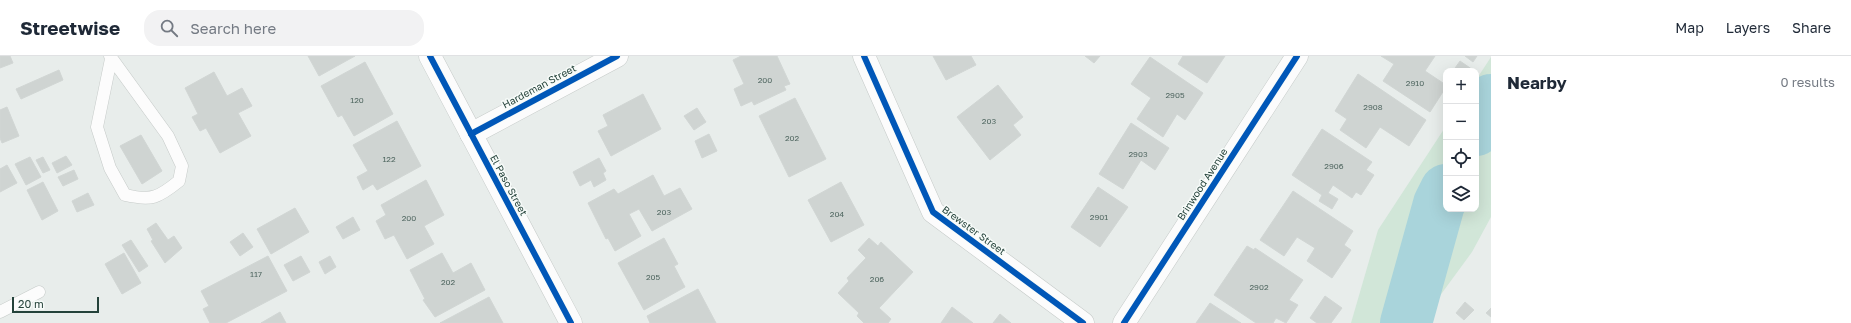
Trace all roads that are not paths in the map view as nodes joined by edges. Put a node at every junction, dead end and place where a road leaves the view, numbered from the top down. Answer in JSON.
{"nodes":[{"id":1,"x":430,"y":56,"type":"edge"},
{"id":2,"x":616,"y":56,"type":"edge"},
{"id":3,"x":864,"y":56,"type":"edge"},
{"id":4,"x":1297,"y":56,"type":"edge"},
{"id":5,"x":111,"y":58,"type":"edge"},
{"id":6,"x":471,"y":134,"type":"junction"},
{"id":7,"x":39,"y":292,"type":"dead end"},
{"id":8,"x":0,"y":312,"type":"edge"},
{"id":9,"x":571,"y":323,"type":"edge"},
{"id":10,"x":1083,"y":323,"type":"edge"},
{"id":11,"x":1124,"y":323,"type":"edge"}],
"edges":[{"from":1,"to":6,"type":"street","name":"El Paso Street"},
{"from":2,"to":6,"type":"street","name":"Hardeman Street"},
{"from":3,"to":10,"type":"street","name":"Brewster Street"},
{"from":4,"to":11,"type":"street","name":"Brinwood Avenue"},
{"from":5,"to":5,"type":"lane"},
{"from":6,"to":9,"type":"street","name":"El Paso Street"},
{"from":7,"to":8,"type":"lane"}]}
